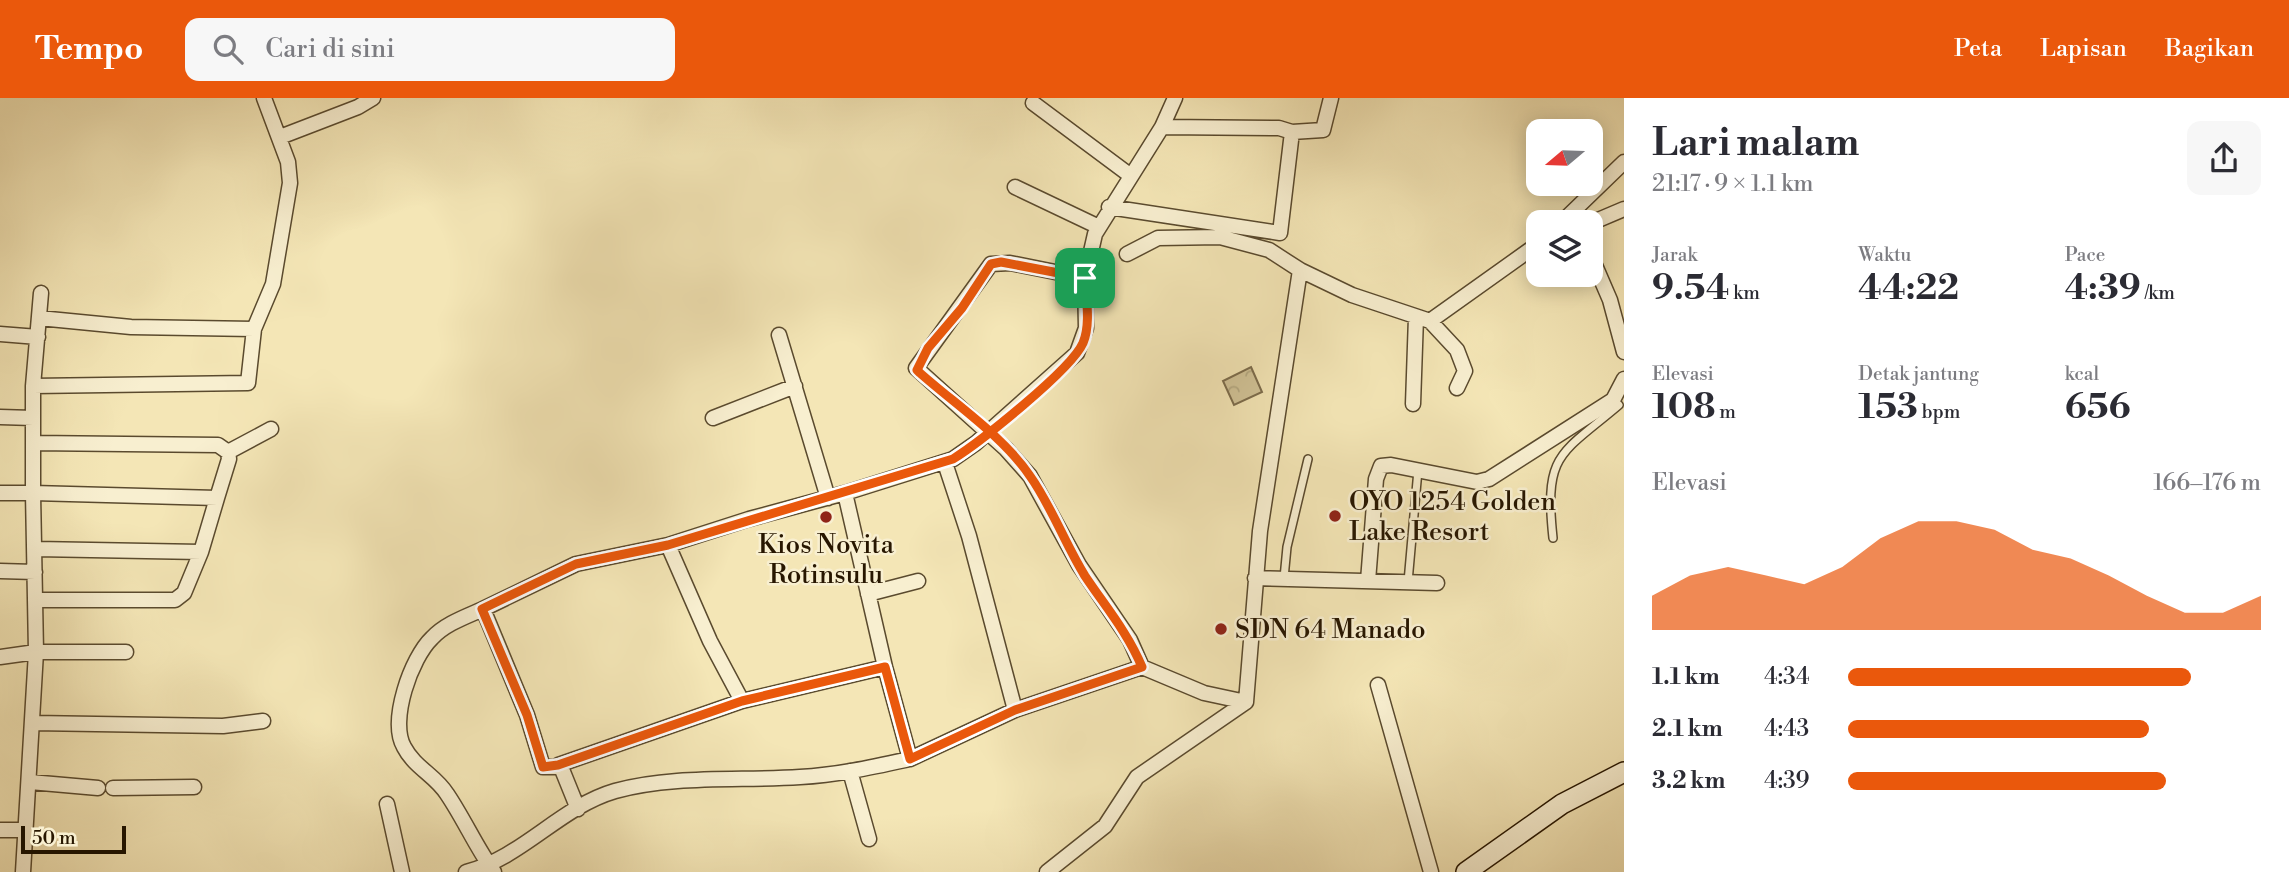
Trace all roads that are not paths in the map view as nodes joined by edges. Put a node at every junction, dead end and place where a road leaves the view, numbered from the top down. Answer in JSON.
{"nodes":[{"id":1,"x":264,"y":98,"type":"edge"},
{"id":2,"x":373,"y":98,"type":"edge"},
{"id":3,"x":1331,"y":98,"type":"edge"},
{"id":4,"x":1169,"y":101,"type":"edge"},
{"id":5,"x":1033,"y":103,"type":"dead end"},
{"id":6,"x":1162,"y":127,"type":"junction"},
{"id":7,"x":1292,"y":132,"type":"junction"},
{"id":8,"x":280,"y":137,"type":"junction"},
{"id":9,"x":1624,"y":162,"type":"edge"},
{"id":10,"x":1131,"y":176,"type":"junction"},
{"id":11,"x":1014,"y":187,"type":"dead end"},
{"id":12,"x":1109,"y":207,"type":"junction"},
{"id":13,"x":1624,"y":209,"type":"edge"},
{"id":14,"x":1574,"y":210,"type":"edge"},
{"id":15,"x":1603,"y":218,"type":"edge"},
{"id":16,"x":1099,"y":227,"type":"junction"},
{"id":17,"x":1526,"y":252,"type":"edge"},
{"id":18,"x":1128,"y":254,"type":"dead end"},
{"id":19,"x":1300,"y":270,"type":"junction"},
{"id":20,"x":1085,"y":278,"type":"junction"},
{"id":21,"x":1603,"y":284,"type":"edge"},
{"id":22,"x":41,"y":293,"type":"dead end"},
{"id":23,"x":39,"y":318,"type":"junction"},
{"id":24,"x":1423,"y":319,"type":"junction"},
{"id":25,"x":254,"y":328,"type":"junction"},
{"id":26,"x":0,"y":334,"type":"edge"},
{"id":27,"x":779,"y":335,"type":"dead end"},
{"id":28,"x":38,"y":337,"type":"junction"},
{"id":29,"x":1624,"y":352,"type":"edge"},
{"id":30,"x":1624,"y":379,"type":"edge"},
{"id":31,"x":33,"y":386,"type":"junction"},
{"id":32,"x":795,"y":386,"type":"junction"},
{"id":33,"x":1457,"y":388,"type":"dead end"},
{"id":34,"x":1412,"y":404,"type":"dead end"},
{"id":35,"x":1619,"y":404,"type":"edge"},
{"id":36,"x":0,"y":417,"type":"edge"},
{"id":37,"x":33,"y":418,"type":"junction"},
{"id":38,"x":713,"y":418,"type":"dead end"},
{"id":39,"x":271,"y":429,"type":"dead end"},
{"id":40,"x":988,"y":433,"type":"junction"},
{"id":41,"x":33,"y":443,"type":"junction"},
{"id":42,"x":228,"y":452,"type":"junction"},
{"id":43,"x":1308,"y":459,"type":"dead end"},
{"id":44,"x":945,"y":463,"type":"junction"},
{"id":45,"x":1418,"y":470,"type":"junction"},
{"id":46,"x":0,"y":493,"type":"edge"},
{"id":47,"x":33,"y":493,"type":"junction"},
{"id":48,"x":845,"y":493,"type":"junction"},
{"id":49,"x":217,"y":498,"type":"junction"},
{"id":50,"x":828,"y":498,"type":"junction"},
{"id":51,"x":1553,"y":538,"type":"dead end"},
{"id":52,"x":668,"y":545,"type":"junction"},
{"id":53,"x":36,"y":549,"type":"junction"},
{"id":54,"x":201,"y":552,"type":"junction"},
{"id":55,"x":0,"y":571,"type":"edge"},
{"id":56,"x":35,"y":572,"type":"junction"},
{"id":57,"x":1255,"y":578,"type":"junction"},
{"id":58,"x":1284,"y":578,"type":"junction"},
{"id":59,"x":918,"y":581,"type":"dead end"},
{"id":60,"x":1368,"y":581,"type":"junction"},
{"id":61,"x":1408,"y":582,"type":"junction"},
{"id":62,"x":1437,"y":583,"type":"dead end"},
{"id":63,"x":867,"y":590,"type":"junction"},
{"id":64,"x":35,"y":600,"type":"junction"},
{"id":65,"x":482,"y":609,"type":"junction"},
{"id":66,"x":36,"y":652,"type":"junction"},
{"id":67,"x":126,"y":652,"type":"dead end"},
{"id":68,"x":0,"y":657,"type":"edge"},
{"id":69,"x":885,"y":667,"type":"junction"},
{"id":70,"x":1142,"y":667,"type":"junction"},
{"id":71,"x":1378,"y":685,"type":"dead end"},
{"id":72,"x":742,"y":701,"type":"junction"},
{"id":73,"x":1246,"y":702,"type":"junction"},
{"id":74,"x":1015,"y":710,"type":"junction"},
{"id":75,"x":263,"y":721,"type":"dead end"},
{"id":76,"x":33,"y":723,"type":"junction"},
{"id":77,"x":910,"y":759,"type":"junction"},
{"id":78,"x":558,"y":765,"type":"junction"},
{"id":79,"x":850,"y":771,"type":"junction"},
{"id":80,"x":1624,"y":772,"type":"edge"},
{"id":81,"x":194,"y":787,"type":"dead end"},
{"id":82,"x":98,"y":788,"type":"dead end"},
{"id":83,"x":113,"y":788,"type":"dead end"},
{"id":84,"x":29,"y":789,"type":"junction"},
{"id":85,"x":387,"y":804,"type":"dead end"},
{"id":86,"x":578,"y":809,"type":"junction"},
{"id":87,"x":0,"y":830,"type":"edge"},
{"id":88,"x":25,"y":830,"type":"junction"},
{"id":89,"x":869,"y":839,"type":"dead end"},
{"id":90,"x":492,"y":869,"type":"edge"},
{"id":91,"x":23,"y":872,"type":"edge"},
{"id":92,"x":401,"y":872,"type":"edge"},
{"id":93,"x":467,"y":872,"type":"edge"},
{"id":94,"x":1047,"y":872,"type":"edge"},
{"id":95,"x":1431,"y":872,"type":"edge"},
{"id":96,"x":1466,"y":872,"type":"edge"}],
"edges":[{"from":1,"to":8,"type":"street"},
{"from":2,"to":8,"type":"street"},
{"from":3,"to":7,"type":"street"},
{"from":4,"to":6,"type":"street"},
{"from":5,"to":10,"type":"street"},
{"from":6,"to":7,"type":"street"},
{"from":6,"to":10,"type":"street"},
{"from":7,"to":12,"type":"street"},
{"from":8,"to":25,"type":"street"},
{"from":9,"to":14,"type":"street"},
{"from":10,"to":12,"type":"street"},
{"from":11,"to":16,"type":"street"},
{"from":12,"to":16,"type":"street"},
{"from":13,"to":15,"type":"street"},
{"from":16,"to":20,"type":"street"},
{"from":17,"to":24,"type":"street"},
{"from":18,"to":19,"type":"street"},
{"from":19,"to":24,"type":"street"},
{"from":19,"to":57,"type":"street"},
{"from":20,"to":40,"type":"street"},
{"from":20,"to":40,"type":"street"},
{"from":21,"to":29,"type":"street"},
{"from":22,"to":23,"type":"street"},
{"from":23,"to":25,"type":"street"},
{"from":23,"to":28,"type":"street"},
{"from":24,"to":33,"type":"street"},
{"from":24,"to":34,"type":"street"},
{"from":25,"to":31,"type":"street"},
{"from":26,"to":28,"type":"street"},
{"from":27,"to":32,"type":"street"},
{"from":28,"to":31,"type":"street"},
{"from":30,"to":35,"type":"street"},
{"from":31,"to":37,"type":"street"},
{"from":32,"to":38,"type":"street"},
{"from":32,"to":50,"type":"street"},
{"from":35,"to":45,"type":"street"},
{"from":35,"to":51,"type":"lane"},
{"from":36,"to":37,"type":"street"},
{"from":37,"to":41,"type":"street"},
{"from":39,"to":42,"type":"street"},
{"from":40,"to":44,"type":"street"},
{"from":40,"to":70,"type":"street"},
{"from":41,"to":42,"type":"street"},
{"from":41,"to":47,"type":"street"},
{"from":42,"to":49,"type":"street"},
{"from":43,"to":58,"type":"lane"},
{"from":44,"to":48,"type":"street"},
{"from":44,"to":74,"type":"street"},
{"from":45,"to":60,"type":"street"},
{"from":45,"to":61,"type":"lane"},
{"from":46,"to":47,"type":"street"},
{"from":47,"to":49,"type":"street"},
{"from":47,"to":53,"type":"street"},
{"from":48,"to":50,"type":"street"},
{"from":48,"to":63,"type":"street"},
{"from":49,"to":54,"type":"street"},
{"from":50,"to":52,"type":"street"},
{"from":52,"to":65,"type":"street"},
{"from":52,"to":72,"type":"street"},
{"from":53,"to":54,"type":"street"},
{"from":53,"to":56,"type":"street"},
{"from":54,"to":64,"type":"street"},
{"from":55,"to":56,"type":"street"},
{"from":56,"to":64,"type":"street"},
{"from":57,"to":58,"type":"street"},
{"from":57,"to":73,"type":"street"},
{"from":58,"to":60,"type":"street"},
{"from":59,"to":63,"type":"street"},
{"from":60,"to":61,"type":"street"},
{"from":61,"to":62,"type":"street"},
{"from":63,"to":69,"type":"street"},
{"from":64,"to":66,"type":"street"},
{"from":65,"to":78,"type":"street"},
{"from":65,"to":90,"type":"street"},
{"from":66,"to":67,"type":"street"},
{"from":66,"to":68,"type":"street"},
{"from":66,"to":76,"type":"street"},
{"from":69,"to":72,"type":"street"},
{"from":69,"to":77,"type":"street"},
{"from":70,"to":73,"type":"street"},
{"from":70,"to":74,"type":"street"},
{"from":71,"to":95,"type":"street"},
{"from":72,"to":78,"type":"street"},
{"from":73,"to":94,"type":"street"},
{"from":74,"to":77,"type":"street"},
{"from":75,"to":76,"type":"street"},
{"from":76,"to":84,"type":"street"},
{"from":77,"to":79,"type":"street"},
{"from":78,"to":86,"type":"street"},
{"from":79,"to":86,"type":"street"},
{"from":79,"to":89,"type":"street"},
{"from":80,"to":96,"type":"main road"},
{"from":81,"to":83,"type":"street"},
{"from":82,"to":84,"type":"street"},
{"from":84,"to":88,"type":"street"},
{"from":85,"to":92,"type":"street"},
{"from":86,"to":90,"type":"street"},
{"from":87,"to":88,"type":"street"},
{"from":88,"to":91,"type":"street"},
{"from":90,"to":93,"type":"street"}]}
